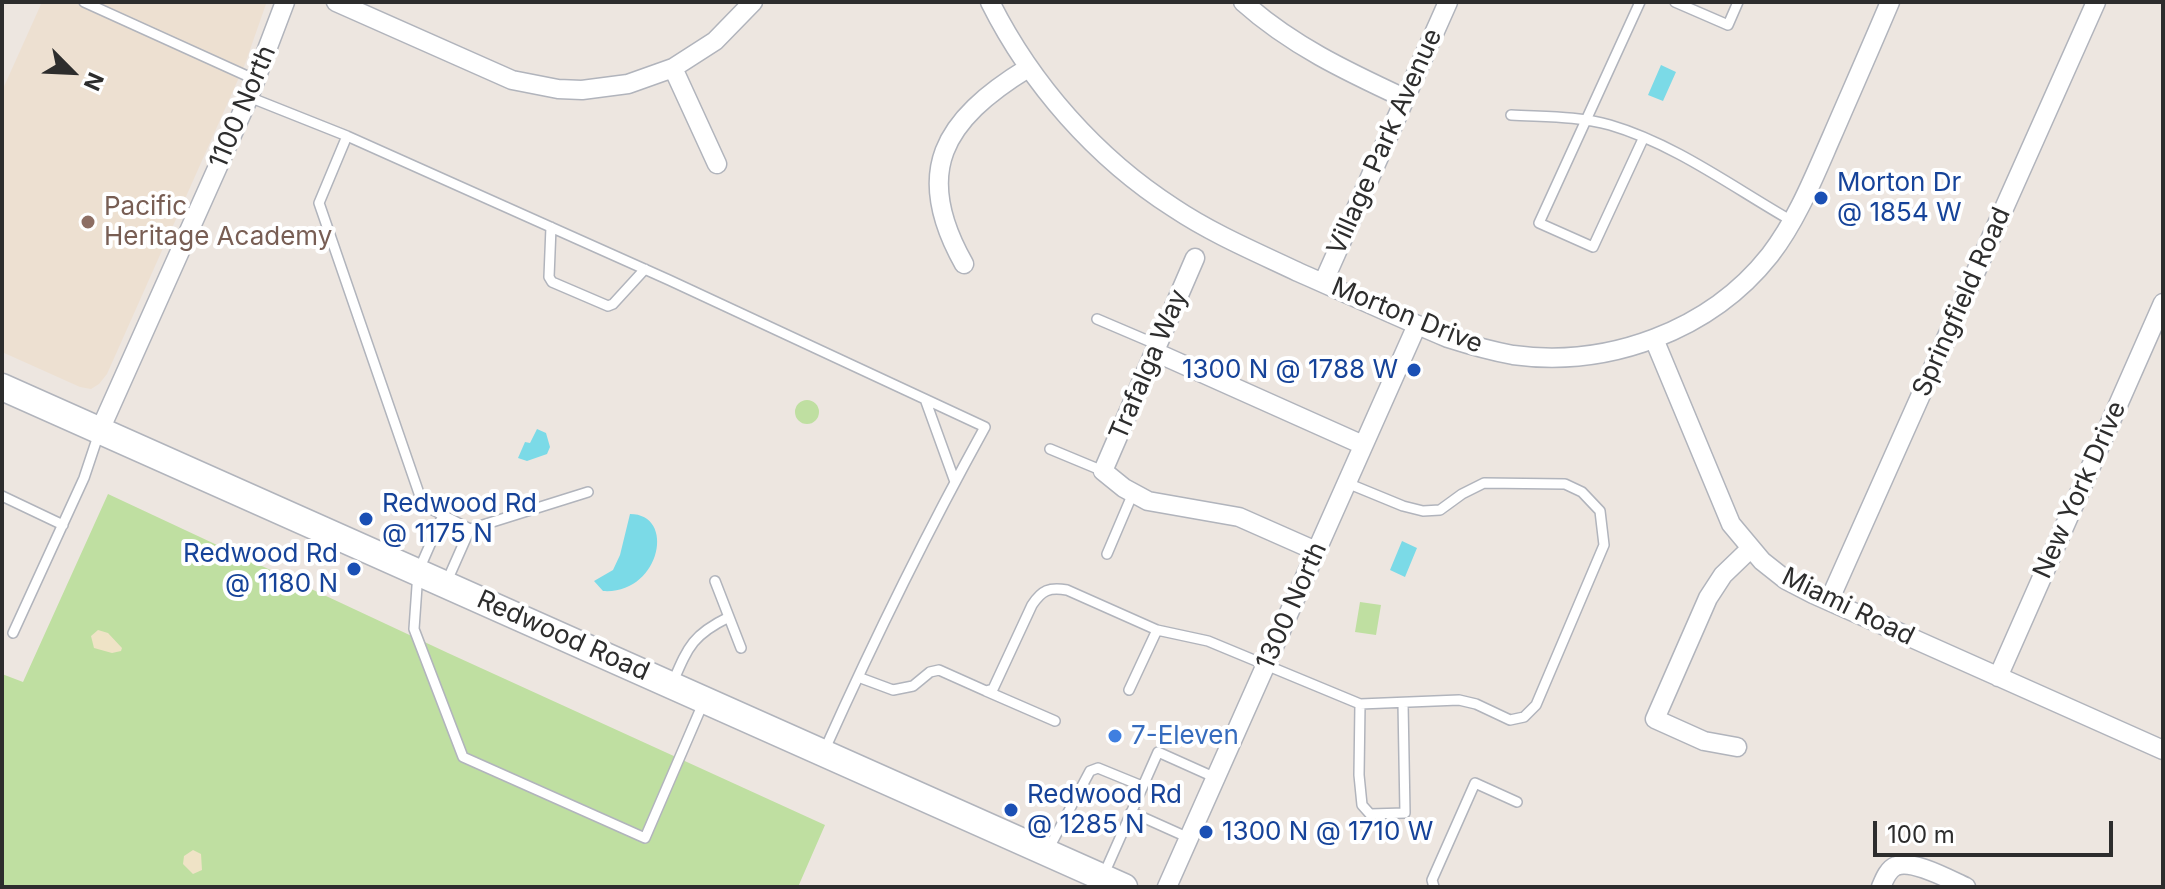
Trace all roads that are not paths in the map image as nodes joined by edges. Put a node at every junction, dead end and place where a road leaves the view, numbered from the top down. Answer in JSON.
{"nodes":[{"id":1,"x":84,"y":2,"type":"edge"},
{"id":2,"x":285,"y":2,"type":"edge"},
{"id":3,"x":336,"y":2,"type":"edge"},
{"id":4,"x":753,"y":2,"type":"edge"},
{"id":5,"x":990,"y":2,"type":"edge"},
{"id":6,"x":1243,"y":2,"type":"edge"},
{"id":7,"x":1448,"y":2,"type":"edge"},
{"id":8,"x":1640,"y":2,"type":"edge"},
{"id":9,"x":1675,"y":2,"type":"edge"},
{"id":10,"x":1738,"y":2,"type":"edge"},
{"id":11,"x":1890,"y":2,"type":"edge"},
{"id":12,"x":2096,"y":2,"type":"edge"},
{"id":13,"x":673,"y":68,"type":"junction"},
{"id":14,"x":1028,"y":68,"type":"junction"},
{"id":15,"x":253,"y":88,"type":"junction"},
{"id":16,"x":1404,"y":98,"type":"junction"},
{"id":17,"x":1511,"y":115,"type":"dead end"},
{"id":18,"x":1587,"y":120,"type":"junction"},
{"id":19,"x":347,"y":136,"type":"junction"},
{"id":20,"x":1643,"y":139,"type":"junction"},
{"id":21,"x":717,"y":164,"type":"dead end"},
{"id":22,"x":1792,"y":221,"type":"junction"},
{"id":23,"x":551,"y":227,"type":"junction"},
{"id":24,"x":1195,"y":258,"type":"dead end"},
{"id":25,"x":964,"y":264,"type":"dead end"},
{"id":26,"x":645,"y":269,"type":"junction"},
{"id":27,"x":1323,"y":283,"type":"junction"},
{"id":28,"x":2163,"y":303,"type":"edge"},
{"id":29,"x":1097,"y":319,"type":"dead end"},
{"id":30,"x":1417,"y":325,"type":"junction"},
{"id":31,"x":1654,"y":339,"type":"junction"},
{"id":32,"x":1156,"y":349,"type":"junction"},
{"id":33,"x":2,"y":387,"type":"edge"},
{"id":34,"x":925,"y":399,"type":"junction"},
{"id":35,"x":100,"y":430,"type":"junction"},
{"id":36,"x":1363,"y":445,"type":"junction"},
{"id":37,"x":1050,"y":449,"type":"dead end"},
{"id":38,"x":1103,"y":471,"type":"junction"},
{"id":39,"x":955,"y":482,"type":"junction"},
{"id":40,"x":1347,"y":483,"type":"junction"},
{"id":41,"x":588,"y":492,"type":"dead end"},
{"id":42,"x":1133,"y":493,"type":"junction"},
{"id":43,"x":2,"y":496,"type":"edge"},
{"id":44,"x":443,"y":515,"type":"junction"},
{"id":45,"x":63,"y":525,"type":"junction"},
{"id":46,"x":470,"y":529,"type":"junction"},
{"id":47,"x":1750,"y":549,"type":"junction"},
{"id":48,"x":1316,"y":551,"type":"junction"},
{"id":49,"x":1107,"y":554,"type":"dead end"},
{"id":50,"x":418,"y":572,"type":"junction"},
{"id":51,"x":715,"y":581,"type":"dead end"},
{"id":52,"x":445,"y":584,"type":"junction"},
{"id":53,"x":1829,"y":601,"type":"junction"},
{"id":54,"x":729,"y":617,"type":"junction"},
{"id":55,"x":1157,"y":630,"type":"junction"},
{"id":56,"x":13,"y":633,"type":"dead end"},
{"id":57,"x":741,"y":648,"type":"dead end"},
{"id":58,"x":1266,"y":664,"type":"junction"},
{"id":59,"x":858,"y":677,"type":"junction"},
{"id":60,"x":1998,"y":677,"type":"junction"},
{"id":61,"x":672,"y":684,"type":"junction"},
{"id":62,"x":1129,"y":690,"type":"dead end"},
{"id":63,"x":986,"y":691,"type":"junction"},
{"id":64,"x":705,"y":699,"type":"junction"},
{"id":65,"x":1403,"y":703,"type":"junction"},
{"id":66,"x":1360,"y":704,"type":"junction"},
{"id":67,"x":1055,"y":721,"type":"dead end"},
{"id":68,"x":1737,"y":747,"type":"dead end"},
{"id":69,"x":2163,"y":750,"type":"edge"},
{"id":70,"x":824,"y":752,"type":"junction"},
{"id":71,"x":1216,"y":778,"type":"junction"},
{"id":72,"x":1142,"y":786,"type":"junction"},
{"id":73,"x":1517,"y":802,"type":"dead end"},
{"id":74,"x":1131,"y":812,"type":"junction"},
{"id":75,"x":1189,"y":838,"type":"junction"},
{"id":76,"x":1047,"y":853,"type":"junction"},
{"id":77,"x":1113,"y":882,"type":"edge"},
{"id":78,"x":1167,"y":887,"type":"edge"},
{"id":79,"x":1434,"y":887,"type":"edge"},
{"id":80,"x":1881,"y":887,"type":"edge"},
{"id":81,"x":1966,"y":887,"type":"edge"}],
"edges":[{"from":1,"to":15,"type":"lane"},
{"from":2,"to":15,"type":"street","name":"1100 North"},
{"from":3,"to":13,"type":"street"},
{"from":4,"to":13,"type":"street"},
{"from":5,"to":14,"type":"street","name":"Morton Drive"},
{"from":6,"to":16,"type":"street"},
{"from":7,"to":16,"type":"street","name":"Village Park Avenue"},
{"from":8,"to":18,"type":"lane"},
{"from":9,"to":10,"type":"lane"},
{"from":11,"to":22,"type":"street","name":"Morton Drive"},
{"from":12,"to":53,"type":"street","name":"Springfield Road"},
{"from":13,"to":21,"type":"street"},
{"from":14,"to":25,"type":"street"},
{"from":14,"to":27,"type":"street","name":"Morton Drive"},
{"from":15,"to":19,"type":"lane"},
{"from":15,"to":35,"type":"street","name":"1100 North"},
{"from":16,"to":27,"type":"street","name":"Village Park Avenue"},
{"from":17,"to":18,"type":"lane"},
{"from":18,"to":20,"type":"lane"},
{"from":18,"to":20,"type":"lane"},
{"from":19,"to":23,"type":"lane"},
{"from":19,"to":44,"type":"lane"},
{"from":20,"to":22,"type":"lane"},
{"from":22,"to":31,"type":"street","name":"Morton Drive"},
{"from":23,"to":26,"type":"lane"},
{"from":23,"to":26,"type":"lane"},
{"from":24,"to":32,"type":"street","name":"Trafalga Way"},
{"from":26,"to":34,"type":"lane"},
{"from":27,"to":30,"type":"street","name":"Morton Drive"},
{"from":28,"to":60,"type":"street","name":"New York Drive"},
{"from":29,"to":32,"type":"lane"},
{"from":30,"to":31,"type":"street","name":"Morton Drive"},
{"from":30,"to":36,"type":"street","name":"1300 North"},
{"from":31,"to":47,"type":"street","name":"Miami Road"},
{"from":32,"to":36,"type":"street"},
{"from":32,"to":38,"type":"street","name":"Trafalga Way"},
{"from":33,"to":35,"type":"main road","name":"Redwood Road"},
{"from":34,"to":39,"type":"lane"},
{"from":34,"to":39,"type":"lane"},
{"from":35,"to":45,"type":"lane"},
{"from":35,"to":50,"type":"main road","name":"Redwood Road"},
{"from":36,"to":40,"type":"street","name":"1300 North"},
{"from":37,"to":38,"type":"lane"},
{"from":38,"to":42,"type":"street"},
{"from":39,"to":59,"type":"lane"},
{"from":40,"to":48,"type":"street","name":"1300 North"},
{"from":40,"to":65,"type":"lane"},
{"from":41,"to":46,"type":"lane"},
{"from":42,"to":48,"type":"street"},
{"from":42,"to":49,"type":"lane"},
{"from":43,"to":45,"type":"lane"},
{"from":44,"to":46,"type":"lane"},
{"from":44,"to":50,"type":"lane"},
{"from":45,"to":56,"type":"lane"},
{"from":46,"to":52,"type":"lane"},
{"from":47,"to":53,"type":"street","name":"Miami Road"},
{"from":47,"to":68,"type":"street"},
{"from":48,"to":58,"type":"street","name":"1300 North"},
{"from":50,"to":52,"type":"main road","name":"Redwood Road"},
{"from":50,"to":64,"type":"lane"},
{"from":51,"to":54,"type":"lane"},
{"from":52,"to":61,"type":"main road","name":"Redwood Road"},
{"from":53,"to":60,"type":"street","name":"Miami Road"},
{"from":54,"to":57,"type":"lane"},
{"from":54,"to":61,"type":"lane"},
{"from":55,"to":58,"type":"lane"},
{"from":55,"to":62,"type":"lane"},
{"from":55,"to":63,"type":"lane"},
{"from":58,"to":66,"type":"lane"},
{"from":58,"to":71,"type":"street","name":"1300 North"},
{"from":59,"to":63,"type":"lane"},
{"from":59,"to":70,"type":"lane"},
{"from":60,"to":69,"type":"street","name":"Miami Road"},
{"from":61,"to":64,"type":"main road","name":"Redwood Road"},
{"from":63,"to":67,"type":"lane"},
{"from":64,"to":70,"type":"main road","name":"Redwood Road"},
{"from":65,"to":66,"type":"lane"},
{"from":65,"to":66,"type":"lane"},
{"from":70,"to":76,"type":"main road","name":"Redwood Road"},
{"from":71,"to":72,"type":"lane"},
{"from":71,"to":75,"type":"street","name":"1300 North"},
{"from":72,"to":74,"type":"lane"},
{"from":72,"to":76,"type":"lane"},
{"from":73,"to":79,"type":"lane"},
{"from":74,"to":75,"type":"lane"},
{"from":74,"to":77,"type":"lane"},
{"from":75,"to":78,"type":"street","name":"1300 North"},
{"from":76,"to":77,"type":"main road","name":"Redwood Road"},
{"from":80,"to":81,"type":"street"}]}
